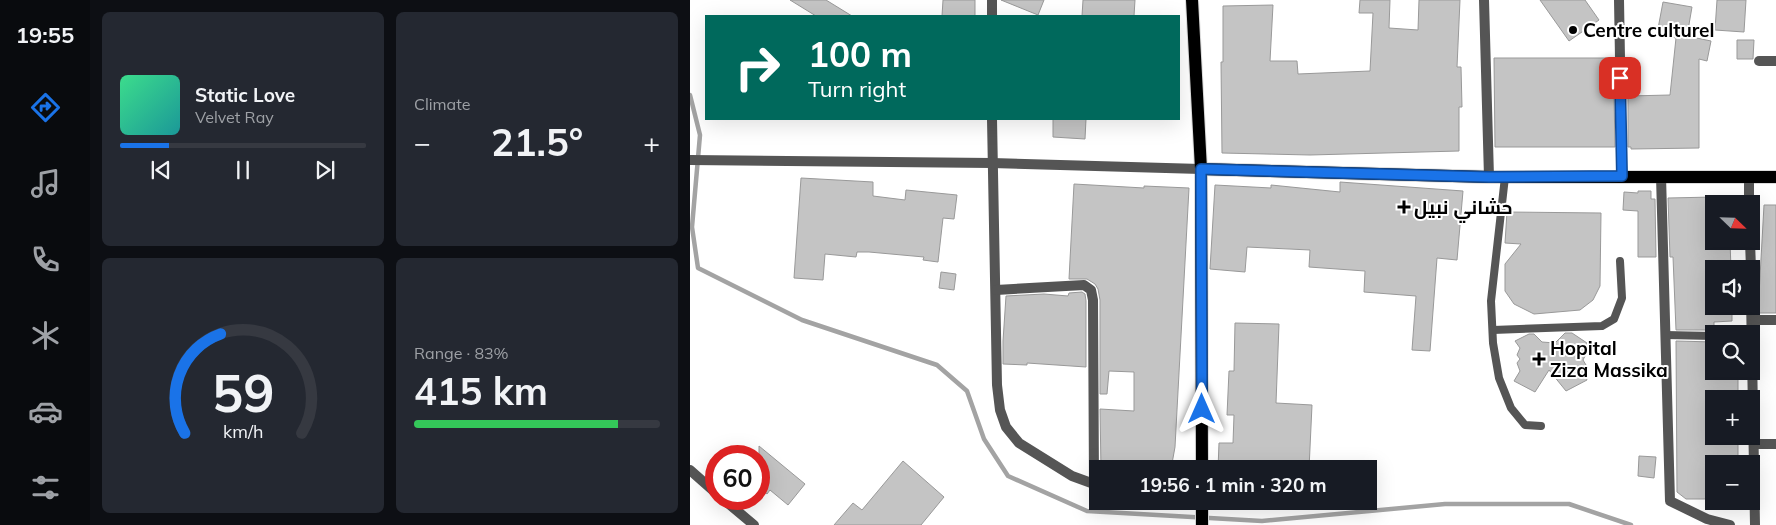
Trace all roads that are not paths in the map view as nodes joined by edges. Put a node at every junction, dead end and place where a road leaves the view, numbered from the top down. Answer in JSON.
{"nodes":[{"id":1,"x":992,"y":0,"type":"edge"},
{"id":2,"x":1192,"y":0,"type":"edge"},
{"id":3,"x":1484,"y":0,"type":"edge"},
{"id":4,"x":1619,"y":0,"type":"edge"},
{"id":5,"x":992,"y":15,"type":"edge"},
{"id":6,"x":1776,"y":61,"type":"edge"},
{"id":7,"x":1759,"y":62,"type":"dead end"},
{"id":8,"x":992,"y":120,"type":"edge"},
{"id":9,"x":690,"y":160,"type":"edge"},
{"id":10,"x":992,"y":163,"type":"junction"},
{"id":11,"x":1201,"y":169,"type":"junction"},
{"id":12,"x":1505,"y":176,"type":"junction"},
{"id":13,"x":1622,"y":176,"type":"junction"},
{"id":14,"x":1661,"y":176,"type":"junction"},
{"id":15,"x":1489,"y":177,"type":"junction"},
{"id":16,"x":1749,"y":177,"type":"junction"},
{"id":17,"x":1776,"y":177,"type":"edge"},
{"id":18,"x":1749,"y":195,"type":"edge"},
{"id":19,"x":1620,"y":262,"type":"dead end"},
{"id":20,"x":996,"y":290,"type":"junction"},
{"id":21,"x":1752,"y":315,"type":"edge"},
{"id":22,"x":1752,"y":320,"type":"junction"},
{"id":23,"x":1776,"y":320,"type":"edge"},
{"id":24,"x":1752,"y":325,"type":"edge"},
{"id":25,"x":1493,"y":330,"type":"junction"},
{"id":26,"x":1665,"y":335,"type":"junction"},
{"id":27,"x":1705,"y":336,"type":"edge"},
{"id":28,"x":1541,"y":426,"type":"dead end"},
{"id":29,"x":1760,"y":444,"type":"edge"},
{"id":30,"x":1776,"y":444,"type":"edge"},
{"id":31,"x":1754,"y":445,"type":"edge"},
{"id":32,"x":1096,"y":460,"type":"edge"},
{"id":33,"x":1202,"y":460,"type":"edge"},
{"id":34,"x":690,"y":470,"type":"edge"},
{"id":35,"x":1089,"y":482,"type":"edge"},
{"id":36,"x":705,"y":483,"type":"edge"},
{"id":37,"x":736,"y":510,"type":"edge"},
{"id":38,"x":1202,"y":510,"type":"edge"},
{"id":39,"x":754,"y":525,"type":"edge"},
{"id":40,"x":1202,"y":525,"type":"edge"},
{"id":41,"x":1730,"y":525,"type":"edge"},
{"id":42,"x":1756,"y":525,"type":"edge"}],
"edges":[{"from":1,"to":5,"type":"street"},
{"from":2,"to":11,"type":"main road"},
{"from":3,"to":15,"type":"street"},
{"from":4,"to":13,"type":"street"},
{"from":6,"to":7,"type":"street"},
{"from":8,"to":10,"type":"street"},
{"from":9,"to":10,"type":"street"},
{"from":10,"to":11,"type":"street"},
{"from":10,"to":20,"type":"street"},
{"from":11,"to":15,"type":"main road"},
{"from":11,"to":33,"type":"main road"},
{"from":12,"to":13,"type":"main road"},
{"from":12,"to":15,"type":"main road"},
{"from":12,"to":25,"type":"lane"},
{"from":13,"to":14,"type":"main road"},
{"from":14,"to":16,"type":"main road"},
{"from":14,"to":26,"type":"street"},
{"from":16,"to":17,"type":"main road"},
{"from":16,"to":18,"type":"street"},
{"from":19,"to":25,"type":"lane"},
{"from":20,"to":32,"type":"street"},
{"from":20,"to":35,"type":"street"},
{"from":21,"to":22,"type":"street"},
{"from":22,"to":23,"type":"street"},
{"from":22,"to":24,"type":"street"},
{"from":25,"to":28,"type":"lane"},
{"from":26,"to":27,"type":"lane"},
{"from":26,"to":41,"type":"street"},
{"from":29,"to":30,"type":"street"},
{"from":31,"to":42,"type":"street"},
{"from":34,"to":36,"type":"street"},
{"from":37,"to":39,"type":"street"},
{"from":38,"to":40,"type":"main road"}]}
